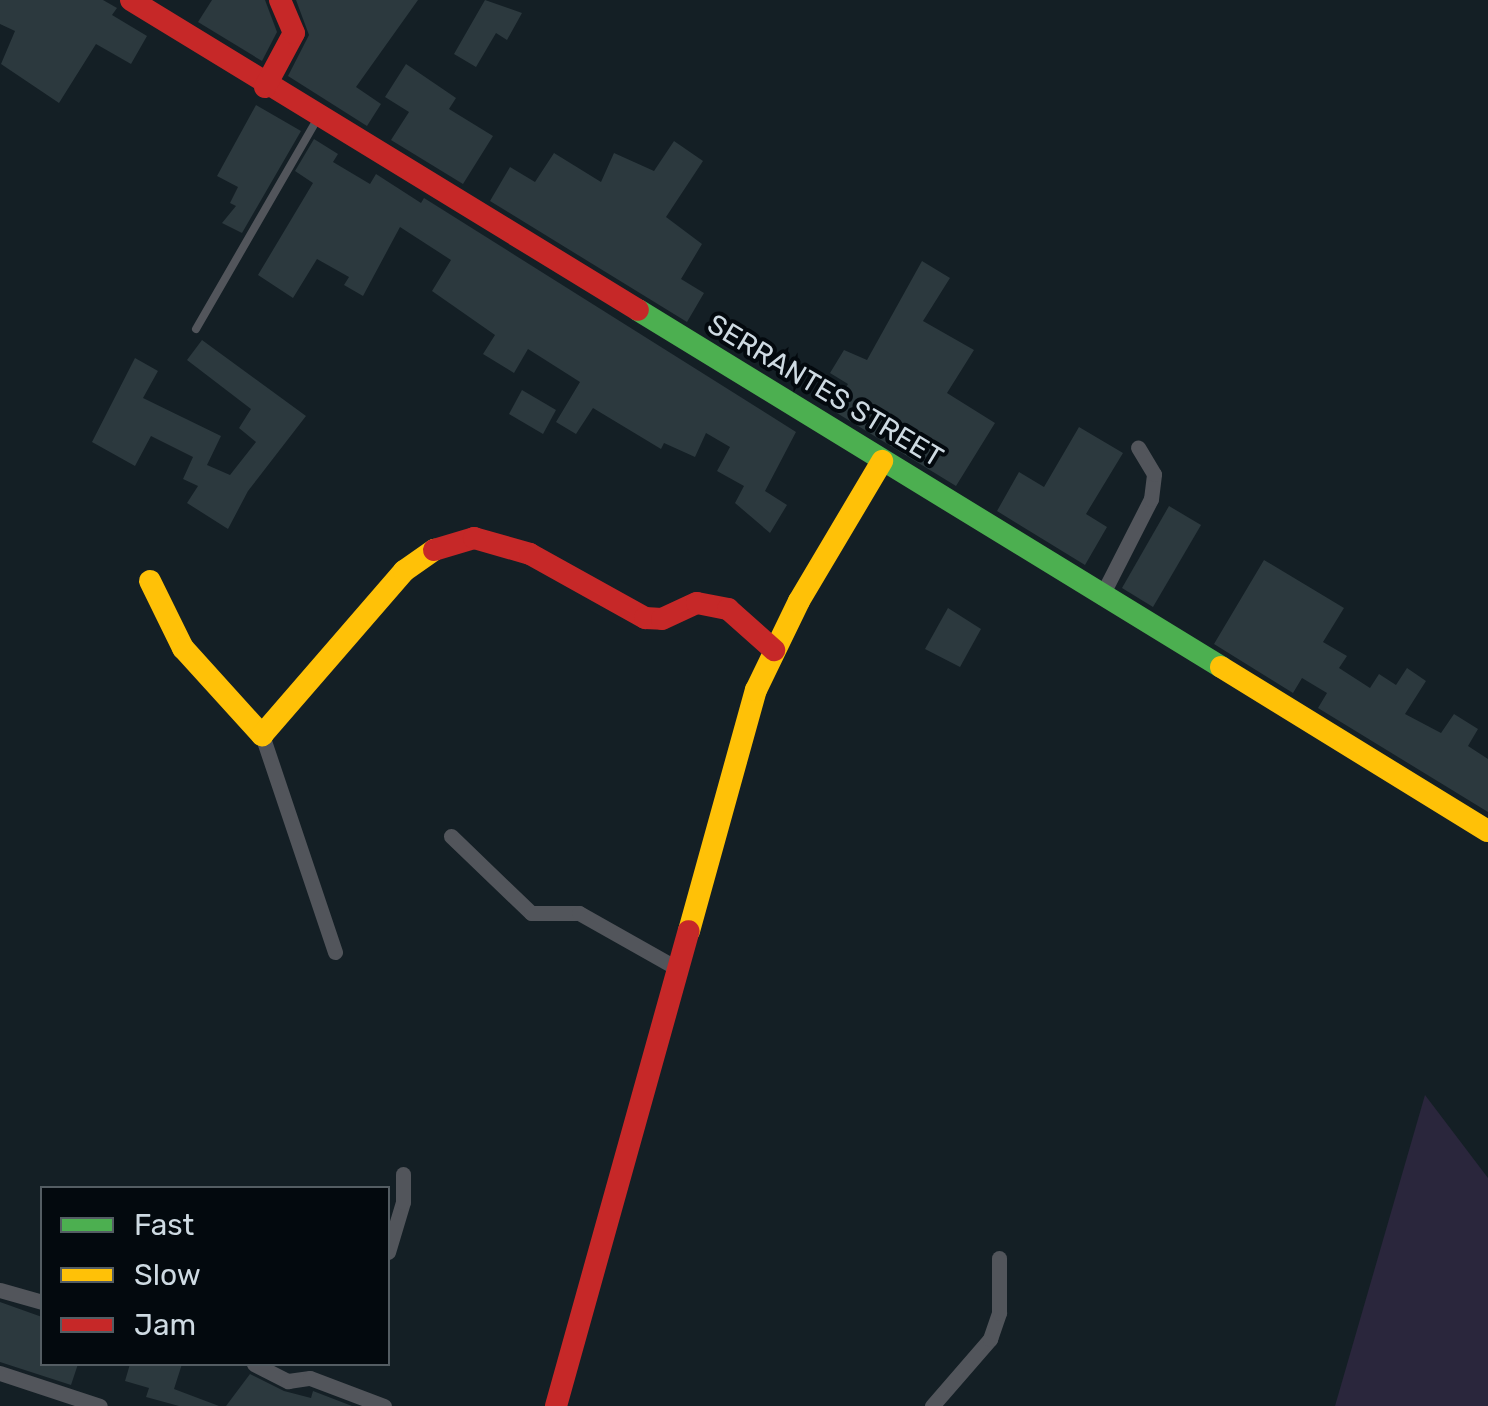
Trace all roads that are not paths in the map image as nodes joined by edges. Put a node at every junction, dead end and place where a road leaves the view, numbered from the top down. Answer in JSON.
{"nodes":[{"id":1,"x":131,"y":0,"type":"edge"},
{"id":2,"x":280,"y":0,"type":"edge"},
{"id":3,"x":265,"y":88,"type":"junction"},
{"id":4,"x":317,"y":118,"type":"junction"},
{"id":5,"x":196,"y":329,"type":"dead end"},
{"id":6,"x":1138,"y":447,"type":"dead end"},
{"id":7,"x":882,"y":461,"type":"junction"},
{"id":8,"x":150,"y":581,"type":"dead end"},
{"id":9,"x":1101,"y":597,"type":"junction"},
{"id":10,"x":774,"y":650,"type":"junction"},
{"id":11,"x":262,"y":735,"type":"junction"},
{"id":12,"x":1488,"y":831,"type":"edge"},
{"id":13,"x":451,"y":836,"type":"dead end"},
{"id":14,"x":335,"y":952,"type":"dead end"},
{"id":15,"x":680,"y":970,"type":"junction"},
{"id":16,"x":403,"y":1174,"type":"dead end"},
{"id":17,"x":390,"y":1246,"type":"edge"},
{"id":18,"x":999,"y":1258,"type":"dead end"},
{"id":19,"x":0,"y":1290,"type":"edge"},
{"id":20,"x":40,"y":1301,"type":"edge"},
{"id":21,"x":258,"y":1366,"type":"edge"},
{"id":22,"x":314,"y":1370,"type":"edge"},
{"id":23,"x":0,"y":1373,"type":"edge"},
{"id":24,"x":100,"y":1406,"type":"edge"},
{"id":25,"x":384,"y":1406,"type":"edge"},
{"id":26,"x":556,"y":1406,"type":"edge"},
{"id":27,"x":932,"y":1406,"type":"edge"}],
"edges":[{"from":1,"to":3,"type":"street","name":"SERRANTES STREET"},
{"from":2,"to":3,"type":"street"},
{"from":3,"to":4,"type":"street","name":"SERRANTES STREET"},
{"from":4,"to":5,"type":"lane"},
{"from":4,"to":7,"type":"street","name":"SERRANTES STREET"},
{"from":6,"to":9,"type":"street"},
{"from":7,"to":9,"type":"street","name":"SERRANTES STREET"},
{"from":7,"to":10,"type":"street"},
{"from":8,"to":11,"type":"street"},
{"from":9,"to":12,"type":"street","name":"SERRANTES STREET"},
{"from":10,"to":11,"type":"street"},
{"from":10,"to":15,"type":"street"},
{"from":11,"to":14,"type":"street"},
{"from":13,"to":15,"type":"street"},
{"from":15,"to":26,"type":"street"},
{"from":16,"to":17,"type":"street"},
{"from":18,"to":27,"type":"street"},
{"from":19,"to":20,"type":"street"},
{"from":21,"to":22,"type":"street"},
{"from":22,"to":25,"type":"street"},
{"from":23,"to":24,"type":"street"}]}
